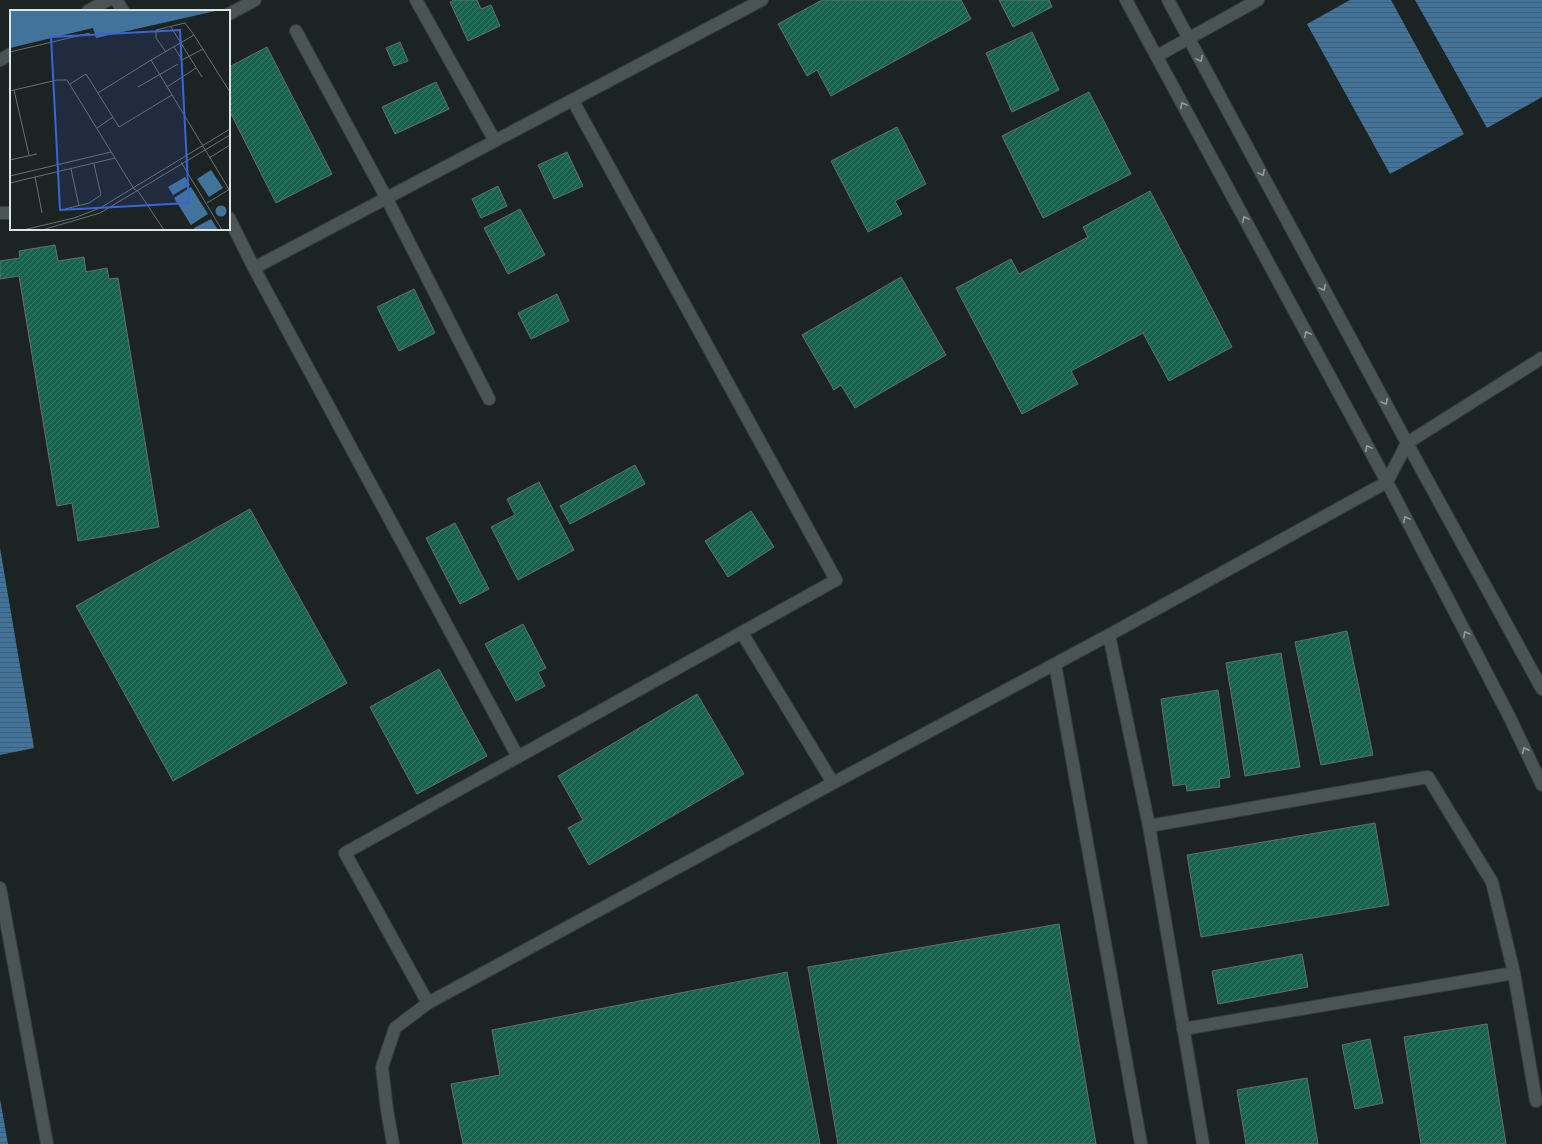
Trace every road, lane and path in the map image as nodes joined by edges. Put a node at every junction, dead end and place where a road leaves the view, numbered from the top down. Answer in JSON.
{"nodes":[{"id":1,"x":108,"y":0,"type":"edge"},
{"id":2,"x":116,"y":0,"type":"edge"},
{"id":3,"x":255,"y":0,"type":"edge"},
{"id":4,"x":416,"y":0,"type":"edge"},
{"id":5,"x":762,"y":0,"type":"edge"},
{"id":6,"x":1126,"y":0,"type":"edge"},
{"id":7,"x":1168,"y":0,"type":"edge"},
{"id":8,"x":1258,"y":0,"type":"edge"},
{"id":9,"x":90,"y":10,"type":"edge"},
{"id":10,"x":122,"y":10,"type":"edge"},
{"id":11,"x":230,"y":13,"type":"edge"},
{"id":12,"x":296,"y":31,"type":"dead end"},
{"id":13,"x":1189,"y":38,"type":"junction"},
{"id":14,"x":10,"y":55,"type":"edge"},
{"id":15,"x":1157,"y":56,"type":"junction"},
{"id":16,"x":0,"y":60,"type":"edge"},
{"id":17,"x":573,"y":101,"type":"junction"},
{"id":18,"x":495,"y":141,"type":"junction"},
{"id":19,"x":387,"y":199,"type":"junction"},
{"id":20,"x":230,"y":220,"type":"edge"},
{"id":21,"x":254,"y":268,"type":"junction"},
{"id":22,"x":1542,"y":358,"type":"edge"},
{"id":23,"x":489,"y":399,"type":"dead end"},
{"id":24,"x":1407,"y":443,"type":"junction"},
{"id":25,"x":1387,"y":482,"type":"junction"},
{"id":26,"x":742,"y":633,"type":"junction"},
{"id":27,"x":1109,"y":635,"type":"junction"},
{"id":28,"x":1055,"y":664,"type":"junction"},
{"id":29,"x":1542,"y":689,"type":"edge"},
{"id":30,"x":518,"y":757,"type":"junction"},
{"id":31,"x":833,"y":783,"type":"junction"},
{"id":32,"x":1542,"y":785,"type":"edge"},
{"id":33,"x":1149,"y":826,"type":"junction"},
{"id":34,"x":0,"y":888,"type":"edge"},
{"id":35,"x":1514,"y":973,"type":"junction"},
{"id":36,"x":428,"y":1003,"type":"junction"},
{"id":37,"x":1183,"y":1029,"type":"junction"},
{"id":38,"x":1536,"y":1101,"type":"dead end"},
{"id":39,"x":47,"y":1144,"type":"edge"},
{"id":40,"x":394,"y":1144,"type":"edge"},
{"id":41,"x":1141,"y":1144,"type":"edge"},
{"id":42,"x":1203,"y":1144,"type":"edge"}],
"edges":[{"from":1,"to":9,"type":"street"},
{"from":2,"to":10,"type":"street"},
{"from":3,"to":11,"type":"street"},
{"from":4,"to":18,"type":"street"},
{"from":5,"to":17,"type":"street"},
{"from":6,"to":15,"type":"street"},
{"from":7,"to":13,"type":"street"},
{"from":8,"to":13,"type":"street"},
{"from":12,"to":19,"type":"street"},
{"from":13,"to":15,"type":"street"},
{"from":13,"to":24,"type":"street","one_way":true},
{"from":14,"to":16,"type":"street"},
{"from":25,"to":15,"type":"street","one_way":true},
{"from":17,"to":18,"type":"street"},
{"from":17,"to":26,"type":"street"},
{"from":18,"to":19,"type":"street"},
{"from":19,"to":21,"type":"street"},
{"from":19,"to":23,"type":"street"},
{"from":20,"to":21,"type":"street"},
{"from":21,"to":30,"type":"street"},
{"from":22,"to":24,"type":"street"},
{"from":24,"to":25,"type":"street"},
{"from":24,"to":29,"type":"street"},
{"from":25,"to":27,"type":"street"},
{"from":32,"to":25,"type":"street","one_way":true},
{"from":26,"to":30,"type":"street"},
{"from":26,"to":31,"type":"street"},
{"from":27,"to":28,"type":"street"},
{"from":27,"to":33,"type":"street"},
{"from":28,"to":31,"type":"street"},
{"from":28,"to":41,"type":"street"},
{"from":30,"to":36,"type":"street"},
{"from":31,"to":36,"type":"street"},
{"from":33,"to":35,"type":"street"},
{"from":33,"to":37,"type":"street"},
{"from":34,"to":39,"type":"street"},
{"from":35,"to":37,"type":"street"},
{"from":35,"to":38,"type":"street"},
{"from":36,"to":40,"type":"street"},
{"from":37,"to":42,"type":"street"}]}
